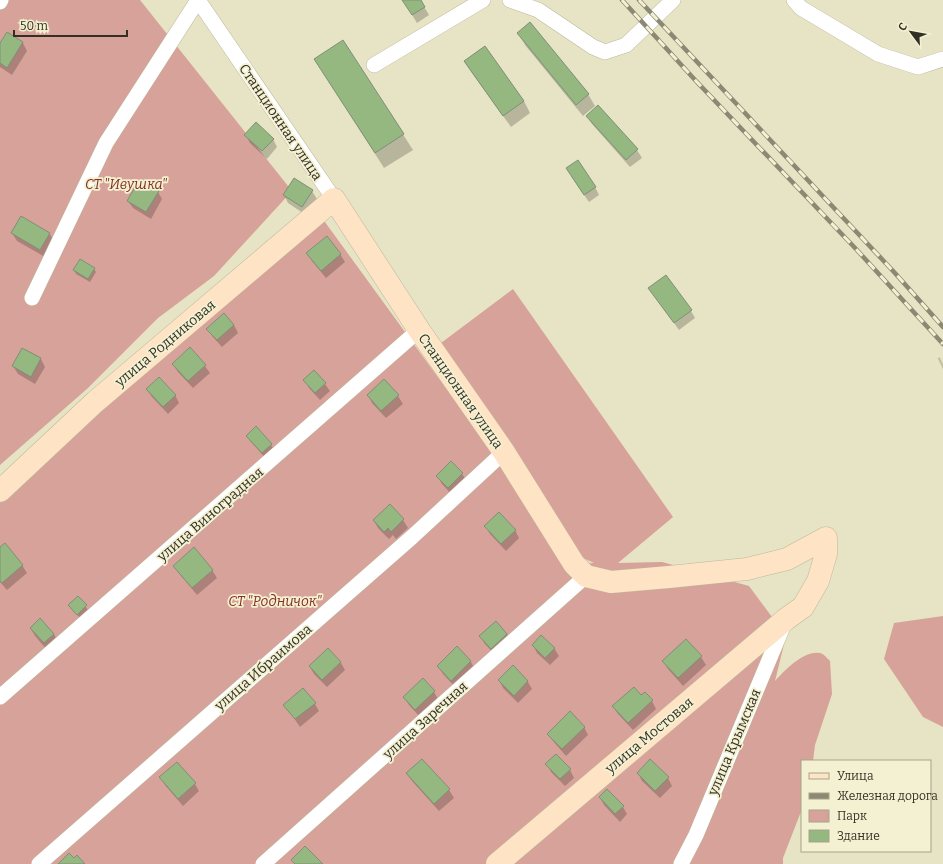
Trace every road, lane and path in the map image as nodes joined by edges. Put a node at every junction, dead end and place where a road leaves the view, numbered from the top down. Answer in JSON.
{"nodes":[{"id":1,"x":198,"y":0,"type":"edge"},
{"id":2,"x":483,"y":0,"type":"edge"},
{"id":3,"x":510,"y":0,"type":"edge"},
{"id":4,"x":673,"y":0,"type":"edge"},
{"id":5,"x":794,"y":0,"type":"edge"},
{"id":6,"x":943,"y":59,"type":"edge"},
{"id":7,"x":374,"y":65,"type":"dead end"},
{"id":8,"x":334,"y":199,"type":"junction"},
{"id":9,"x":32,"y":298,"type":"dead end"},
{"id":10,"x":419,"y":330,"type":"junction"},
{"id":11,"x":504,"y":452,"type":"junction"},
{"id":12,"x":0,"y":491,"type":"edge"},
{"id":13,"x":586,"y":576,"type":"junction"},
{"id":14,"x":786,"y":619,"type":"junction"},
{"id":15,"x":0,"y":697,"type":"edge"},
{"id":16,"x":39,"y":864,"type":"edge"},
{"id":17,"x":264,"y":864,"type":"edge"},
{"id":18,"x":497,"y":864,"type":"edge"},
{"id":19,"x":681,"y":864,"type":"edge"}],
"edges":[{"from":1,"to":8,"type":"street","name":"Станционная улица"},
{"from":1,"to":9,"type":"street"},
{"from":2,"to":7,"type":"street"},
{"from":3,"to":4,"type":"street"},
{"from":5,"to":6,"type":"street"},
{"from":8,"to":10,"type":"street","name":"Станционная улица"},
{"from":8,"to":12,"type":"street","name":"улица Родниковая"},
{"from":10,"to":11,"type":"street","name":"Станционная улица"},
{"from":10,"to":15,"type":"street","name":"улица Виноградная"},
{"from":11,"to":13,"type":"street","name":"Станционная улица"},
{"from":11,"to":16,"type":"street","name":"улица Ибраимова"},
{"from":13,"to":14,"type":"street","name":"улица Мостовая"},
{"from":13,"to":17,"type":"street","name":"улица Заречная"},
{"from":14,"to":18,"type":"street","name":"улица Мостовая"},
{"from":14,"to":19,"type":"street","name":"улица Крымская"}]}
